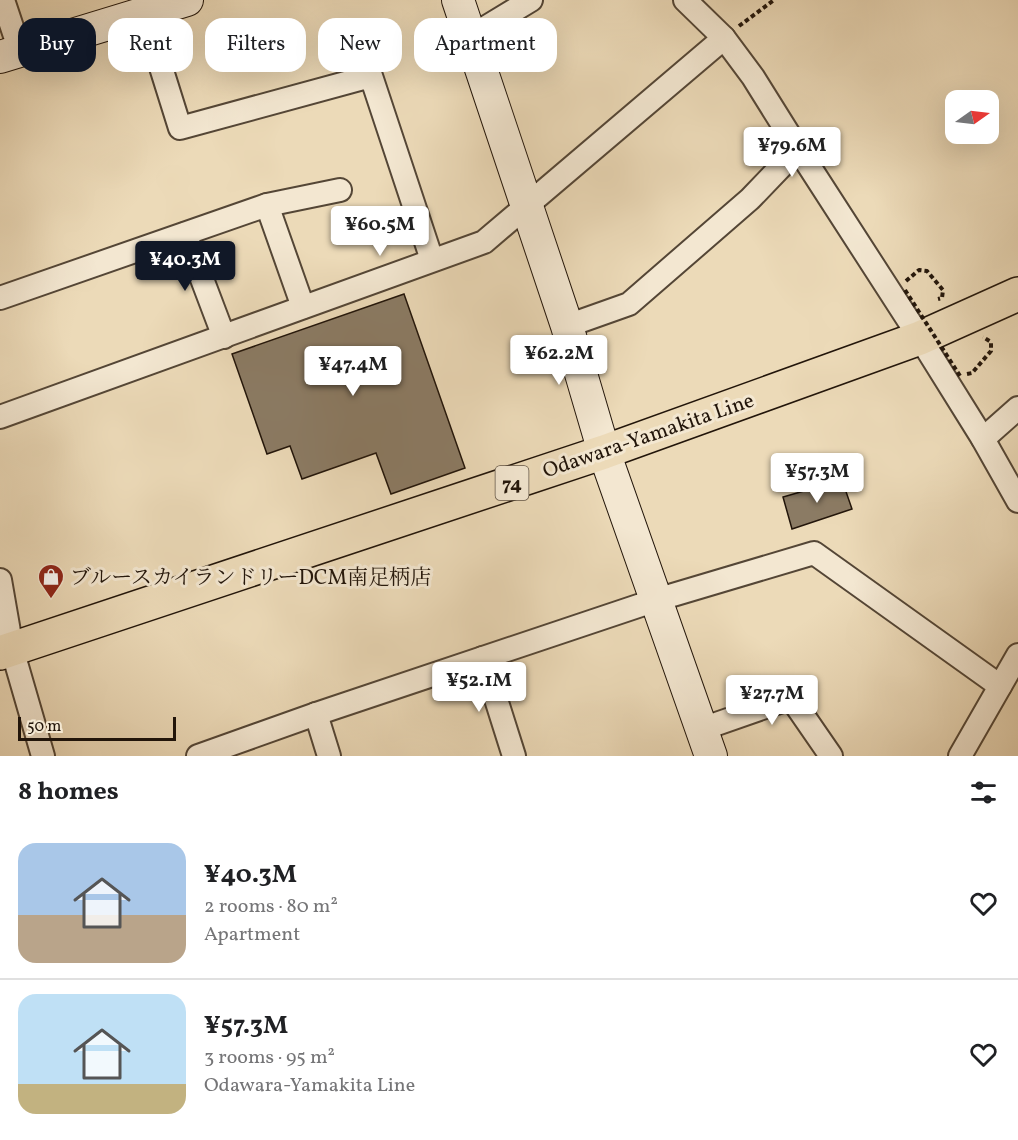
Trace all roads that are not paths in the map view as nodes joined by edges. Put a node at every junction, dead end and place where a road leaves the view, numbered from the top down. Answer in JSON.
{"nodes":[{"id":1,"x":3,"y":0,"type":"edge"},
{"id":2,"x":187,"y":0,"type":"edge"},
{"id":3,"x":458,"y":0,"type":"edge"},
{"id":4,"x":531,"y":0,"type":"edge"},
{"id":5,"x":685,"y":0,"type":"edge"},
{"id":6,"x":144,"y":13,"type":"junction"},
{"id":7,"x":464,"y":18,"type":"edge"},
{"id":8,"x":501,"y":18,"type":"edge"},
{"id":9,"x":724,"y":38,"type":"junction"},
{"id":10,"x":10,"y":54,"type":"edge"},
{"id":11,"x":482,"y":72,"type":"edge"},
{"id":12,"x":798,"y":149,"type":"junction"},
{"id":13,"x":340,"y":190,"type":"dead end"},
{"id":14,"x":267,"y":205,"type":"junction"},
{"id":15,"x":527,"y":206,"type":"junction"},
{"id":16,"x":185,"y":234,"type":"junction"},
{"id":17,"x":432,"y":260,"type":"junction"},
{"id":18,"x":1018,"y":294,"type":"edge"},
{"id":19,"x":0,"y":298,"type":"edge"},
{"id":20,"x":303,"y":307,"type":"junction"},
{"id":21,"x":567,"y":326,"type":"junction"},
{"id":22,"x":224,"y":337,"type":"junction"},
{"id":23,"x":920,"y":339,"type":"junction"},
{"id":24,"x":1018,"y":408,"type":"edge"},
{"id":25,"x":0,"y":417,"type":"edge"},
{"id":26,"x":984,"y":439,"type":"junction"},
{"id":27,"x":604,"y":452,"type":"junction"},
{"id":28,"x":1018,"y":501,"type":"edge"},
{"id":29,"x":0,"y":580,"type":"edge"},
{"id":30,"x":656,"y":600,"type":"junction"},
{"id":31,"x":6,"y":651,"type":"edge"},
{"id":32,"x":1018,"y":656,"type":"edge"},
{"id":33,"x":483,"y":658,"type":"junction"},
{"id":34,"x":1000,"y":686,"type":"junction"},
{"id":35,"x":316,"y":714,"type":"junction"},
{"id":36,"x":706,"y":742,"type":"edge"},
{"id":37,"x":43,"y":756,"type":"edge"},
{"id":38,"x":198,"y":756,"type":"edge"},
{"id":39,"x":329,"y":756,"type":"edge"},
{"id":40,"x":514,"y":756,"type":"edge"},
{"id":41,"x":831,"y":756,"type":"edge"},
{"id":42,"x":960,"y":756,"type":"edge"}],
"edges":[{"from":1,"to":10,"type":"street"},
{"from":2,"to":6,"type":"street"},
{"from":3,"to":7,"type":"street"},
{"from":4,"to":8,"type":"street"},
{"from":5,"to":9,"type":"street"},
{"from":6,"to":10,"type":"street"},
{"from":6,"to":17,"type":"street"},
{"from":9,"to":12,"type":"street"},
{"from":9,"to":15,"type":"street"},
{"from":11,"to":15,"type":"street"},
{"from":12,"to":21,"type":"street"},
{"from":12,"to":23,"type":"street"},
{"from":13,"to":14,"type":"street"},
{"from":14,"to":16,"type":"street"},
{"from":14,"to":20,"type":"street"},
{"from":15,"to":17,"type":"street"},
{"from":15,"to":21,"type":"street"},
{"from":16,"to":19,"type":"street"},
{"from":16,"to":22,"type":"street"},
{"from":17,"to":20,"type":"street"},
{"from":18,"to":23,"type":"main road","name":"Odawara-Yamakita Line","number":"74"},
{"from":20,"to":22,"type":"street"},
{"from":21,"to":27,"type":"street"},
{"from":22,"to":25,"type":"street"},
{"from":23,"to":26,"type":"street"},
{"from":23,"to":27,"type":"main road","name":"Odawara-Yamakita Line","number":"74"},
{"from":24,"to":26,"type":"street"},
{"from":26,"to":28,"type":"street"},
{"from":27,"to":30,"type":"street"},
{"from":27,"to":31,"type":"main road","name":"Odawara-Yamakita Line","number":"74"},
{"from":29,"to":31,"type":"street"},
{"from":30,"to":33,"type":"street"},
{"from":30,"to":34,"type":"street"},
{"from":30,"to":36,"type":"street"},
{"from":31,"to":37,"type":"street"},
{"from":32,"to":34,"type":"street"},
{"from":33,"to":35,"type":"street"},
{"from":33,"to":40,"type":"street"},
{"from":34,"to":42,"type":"street"},
{"from":35,"to":38,"type":"street"},
{"from":35,"to":39,"type":"street"},
{"from":36,"to":41,"type":"street"}]}
